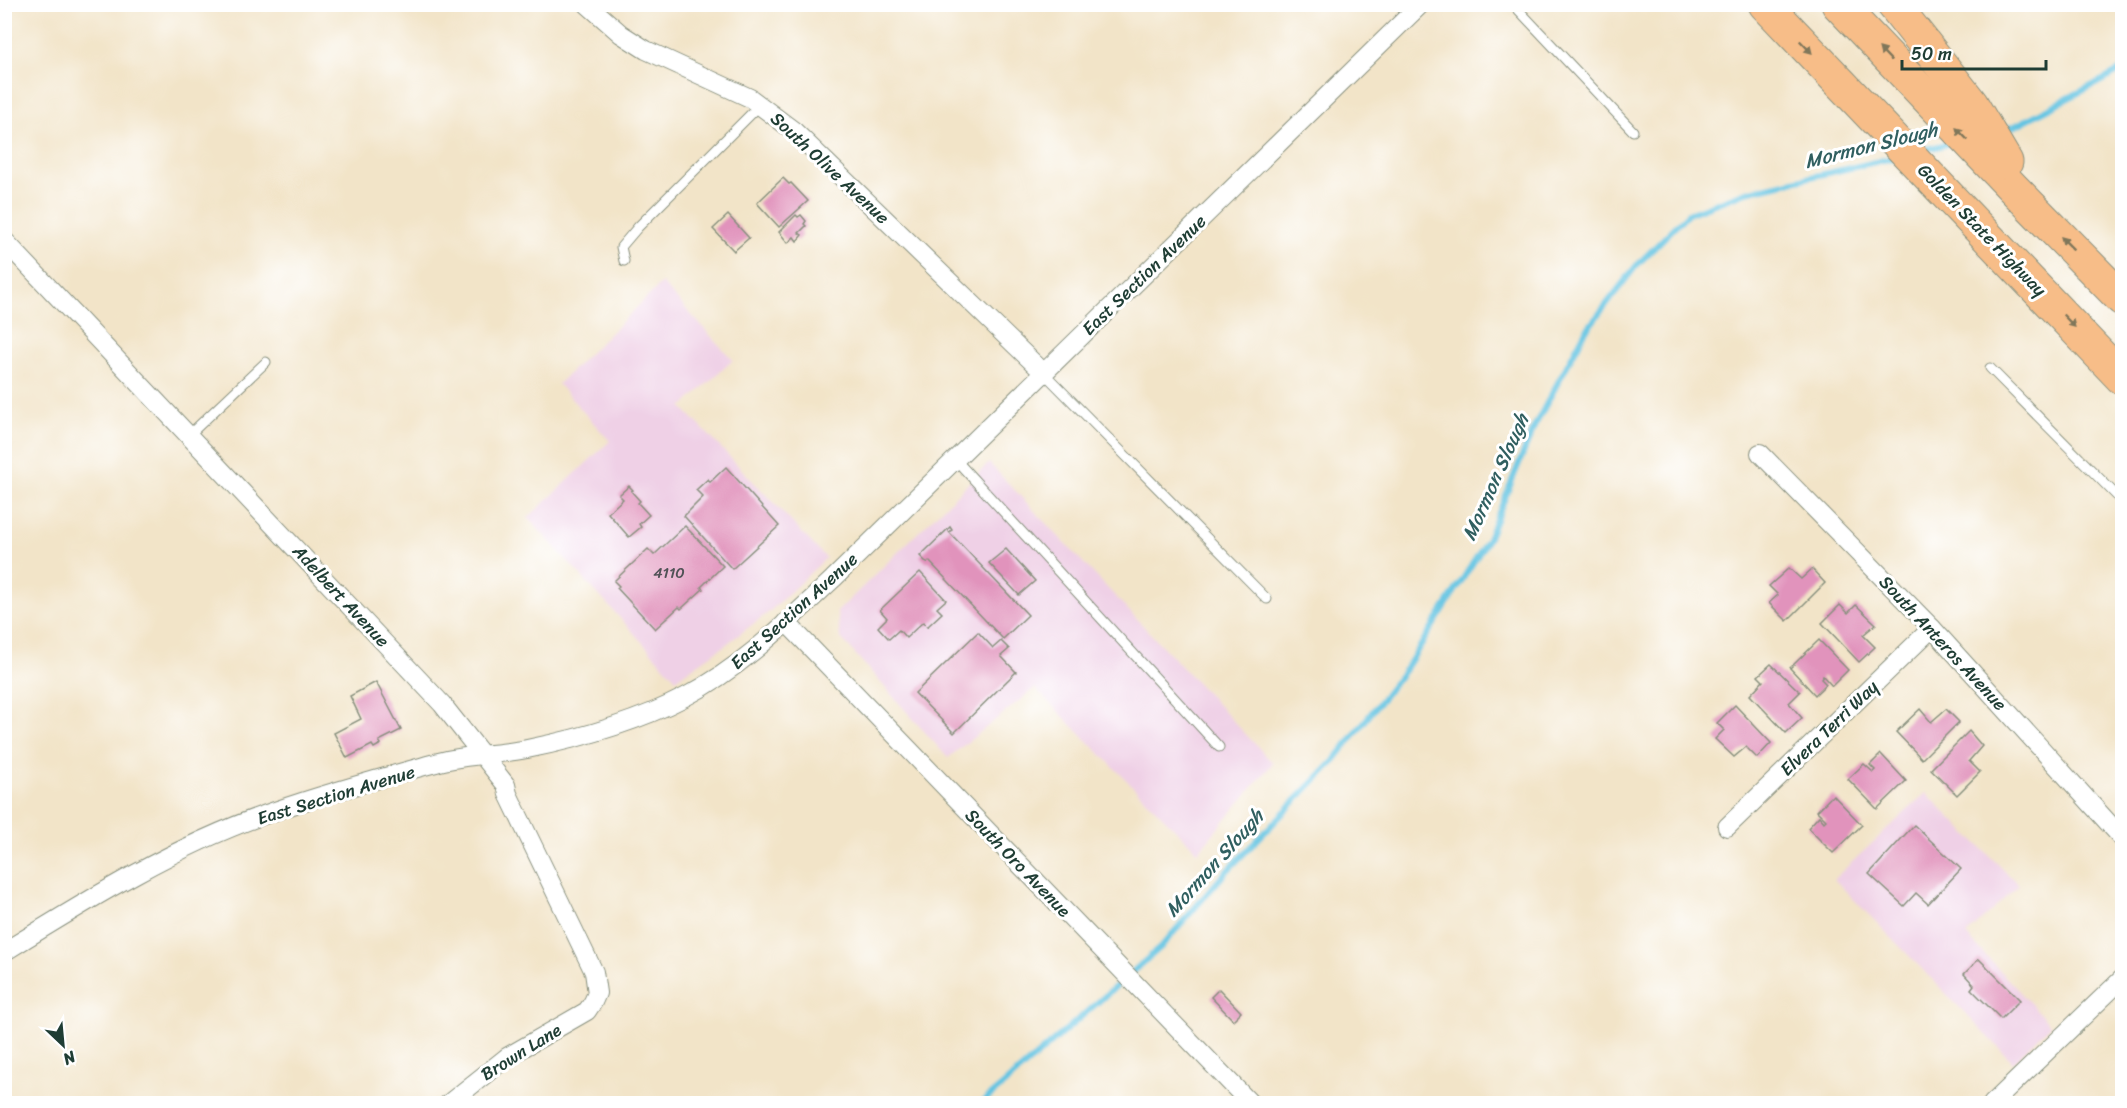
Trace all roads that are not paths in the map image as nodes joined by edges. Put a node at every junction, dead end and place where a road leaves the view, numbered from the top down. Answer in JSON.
{"nodes":[{"id":1,"x":587,"y":4,"type":"edge"},
{"id":2,"x":1421,"y":4,"type":"edge"},
{"id":3,"x":1513,"y":4,"type":"edge"},
{"id":4,"x":1765,"y":4,"type":"edge"},
{"id":5,"x":1838,"y":4,"type":"edge"},
{"id":6,"x":1893,"y":4,"type":"edge"},
{"id":7,"x":760,"y":105,"type":"junction"},
{"id":8,"x":1633,"y":131,"type":"dead end"},
{"id":9,"x":2021,"y":193,"type":"junction"},
{"id":10,"x":4,"y":240,"type":"edge"},
{"id":11,"x":624,"y":261,"type":"dead end"},
{"id":12,"x":2122,"y":299,"type":"edge"},
{"id":13,"x":266,"y":362,"type":"dead end"},
{"id":14,"x":1990,"y":368,"type":"dead end"},
{"id":15,"x":1044,"y":373,"type":"junction"},
{"id":16,"x":2122,"y":378,"type":"edge"},
{"id":17,"x":189,"y":435,"type":"junction"},
{"id":18,"x":1760,"y":453,"type":"dead end"},
{"id":19,"x":955,"y":459,"type":"junction"},
{"id":20,"x":2122,"y":501,"type":"edge"},
{"id":21,"x":1267,"y":599,"type":"dead end"},
{"id":22,"x":786,"y":622,"type":"junction"},
{"id":23,"x":1932,"y":628,"type":"junction"},
{"id":24,"x":1219,"y":747,"type":"dead end"},
{"id":25,"x":482,"y":755,"type":"junction"},
{"id":26,"x":1727,"y":827,"type":"dead end"},
{"id":27,"x":2122,"y":838,"type":"edge"},
{"id":28,"x":4,"y":952,"type":"edge"},
{"id":29,"x":2122,"y":979,"type":"edge"},
{"id":30,"x":594,"y":1002,"type":"joint"},
{"id":31,"x":1996,"y":1102,"type":"edge"},
{"id":32,"x":448,"y":1104,"type":"edge"},
{"id":33,"x":1251,"y":1104,"type":"edge"}],
"edges":[{"from":1,"to":7,"type":"street","name":"South Olive Avenue"},
{"from":2,"to":15,"type":"street","name":"East Section Avenue"},
{"from":3,"to":8,"type":"lane"},
{"from":4,"to":16,"type":"highway","name":"Golden State Highway","one_way":true},
{"from":9,"to":5,"type":"highway","one_way":true},
{"from":6,"to":9,"type":"highway"},
{"from":7,"to":11,"type":"lane"},
{"from":7,"to":15,"type":"street","name":"South Olive Avenue"},
{"from":12,"to":9,"type":"highway","one_way":true},
{"from":10,"to":17,"type":"street","name":"Adelbert Avenue"},
{"from":13,"to":17,"type":"lane"},
{"from":14,"to":20,"type":"lane"},
{"from":15,"to":19,"type":"street","name":"East Section Avenue"},
{"from":15,"to":21,"type":"lane"},
{"from":17,"to":25,"type":"street","name":"Adelbert Avenue"},
{"from":18,"to":23,"type":"street","name":"South Anteros Avenue"},
{"from":19,"to":22,"type":"street","name":"East Section Avenue"},
{"from":19,"to":24,"type":"lane"},
{"from":22,"to":25,"type":"street","name":"East Section Avenue"},
{"from":22,"to":33,"type":"street","name":"South Oro Avenue"},
{"from":23,"to":26,"type":"street","name":"Elvera Terri Way"},
{"from":23,"to":27,"type":"street","name":"South Anteros Avenue"},
{"from":25,"to":28,"type":"street","name":"East Section Avenue"},
{"from":25,"to":30,"type":"street","name":"Adelbert Avenue"},
{"from":29,"to":31,"type":"street"},
{"from":30,"to":32,"type":"street","name":"Brown Lane"}]}
